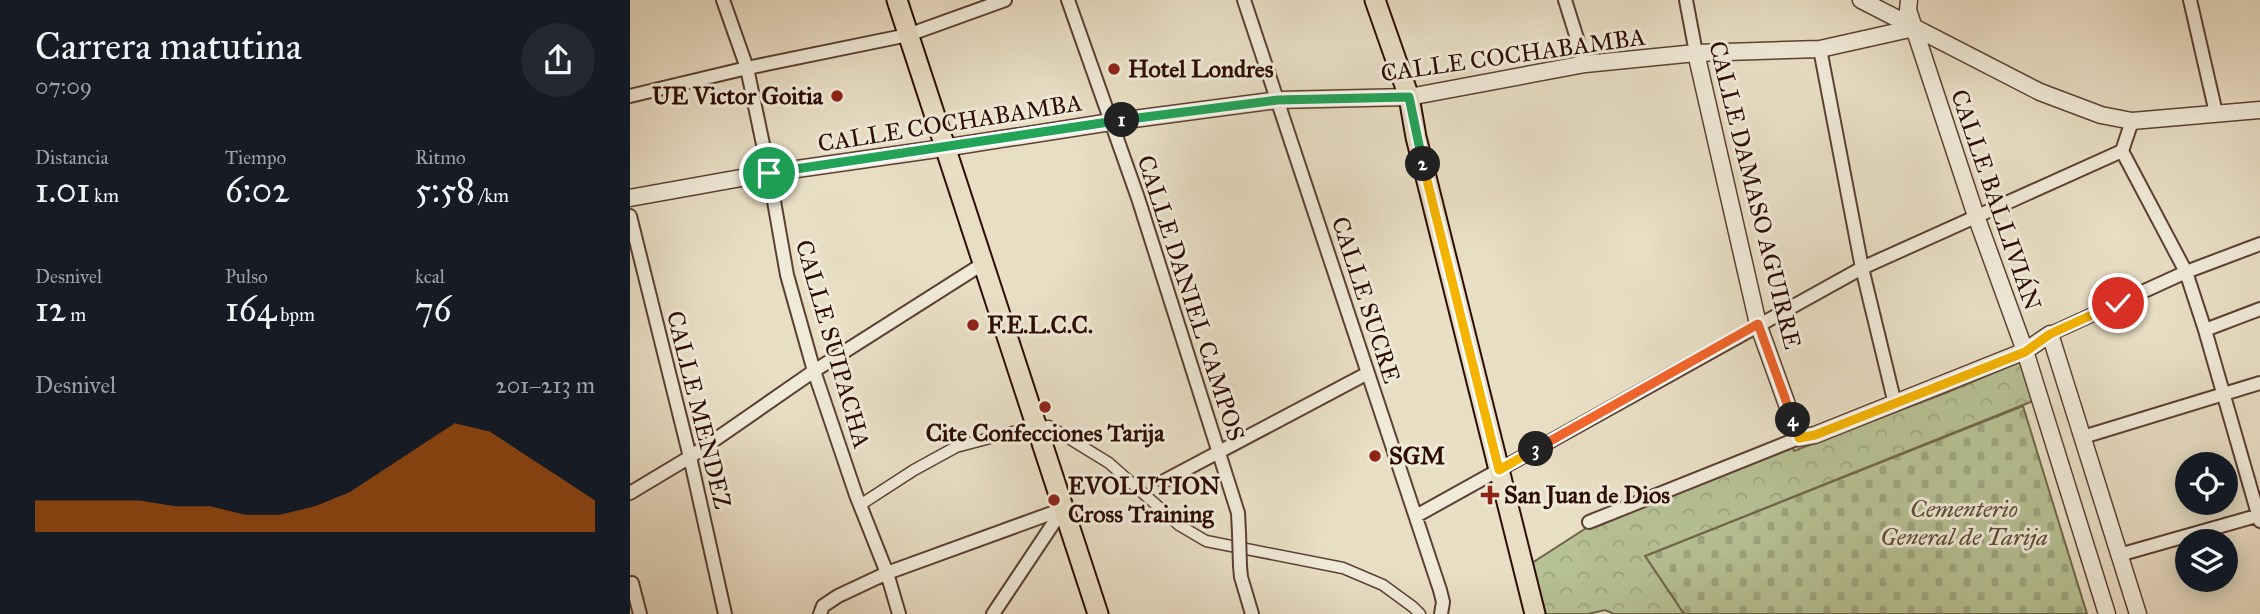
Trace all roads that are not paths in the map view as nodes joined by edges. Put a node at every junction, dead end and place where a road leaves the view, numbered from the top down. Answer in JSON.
{"nodes":[{"id":1,"x":723,"y":0,"type":"edge"},
{"id":2,"x":897,"y":0,"type":"edge"},
{"id":3,"x":1005,"y":0,"type":"edge"},
{"id":4,"x":1068,"y":0,"type":"edge"},
{"id":5,"x":1244,"y":0,"type":"edge"},
{"id":6,"x":1376,"y":0,"type":"edge"},
{"id":7,"x":1565,"y":0,"type":"edge"},
{"id":8,"x":1686,"y":0,"type":"edge"},
{"id":9,"x":1861,"y":0,"type":"edge"},
{"id":10,"x":1909,"y":0,"type":"edge"},
{"id":11,"x":2190,"y":0,"type":"edge"},
{"id":12,"x":1914,"y":28,"type":"junction"},
{"id":13,"x":908,"y":35,"type":"junction"},
{"id":14,"x":1819,"y":49,"type":"junction"},
{"id":15,"x":1696,"y":53,"type":"junction"},
{"id":16,"x":1585,"y":64,"type":"junction"},
{"id":17,"x":747,"y":68,"type":"junction"},
{"id":18,"x":630,"y":96,"type":"edge"},
{"id":19,"x":1409,"y":97,"type":"junction"},
{"id":20,"x":1278,"y":100,"type":"junction"},
{"id":21,"x":2260,"y":110,"type":"edge"},
{"id":22,"x":2216,"y":113,"type":"junction"},
{"id":23,"x":1111,"y":121,"type":"junction"},
{"id":24,"x":2132,"y":121,"type":"junction"},
{"id":25,"x":944,"y":148,"type":"junction"},
{"id":26,"x":2122,"y":151,"type":"junction"},
{"id":27,"x":769,"y":173,"type":"junction"},
{"id":28,"x":630,"y":198,"type":"edge"},
{"id":29,"x":630,"y":216,"type":"edge"},
{"id":30,"x":1976,"y":216,"type":"junction"},
{"id":31,"x":2260,"y":244,"type":"edge"},
{"id":32,"x":984,"y":262,"type":"junction"},
{"id":33,"x":1862,"y":268,"type":"junction"},
{"id":34,"x":2186,"y":272,"type":"junction"},
{"id":35,"x":2260,"y":309,"type":"edge"},
{"id":36,"x":1758,"y":324,"type":"junction"},
{"id":37,"x":2205,"y":330,"type":"junction"},
{"id":38,"x":2050,"y":334,"type":"junction"},
{"id":39,"x":2025,"y":352,"type":"junction"},
{"id":40,"x":814,"y":372,"type":"junction"},
{"id":41,"x":1367,"y":373,"type":"junction"},
{"id":42,"x":2260,"y":383,"type":"edge"},
{"id":43,"x":2223,"y":394,"type":"junction"},
{"id":44,"x":1895,"y":404,"type":"junction"},
{"id":45,"x":1038,"y":427,"type":"junction"},
{"id":46,"x":2083,"y":437,"type":"junction"},
{"id":47,"x":1799,"y":438,"type":"junction"},
{"id":48,"x":1218,"y":451,"type":"junction"},
{"id":49,"x":691,"y":457,"type":"junction"},
{"id":50,"x":1499,"y":470,"type":"junction"},
{"id":51,"x":1164,"y":481,"type":"dead end"},
{"id":52,"x":630,"y":493,"type":"edge"},
{"id":53,"x":860,"y":505,"type":"junction"},
{"id":54,"x":1063,"y":509,"type":"junction"},
{"id":55,"x":1416,"y":516,"type":"junction"},
{"id":56,"x":2259,"y":517,"type":"edge"},
{"id":57,"x":1589,"y":522,"type":"dead end"},
{"id":58,"x":2119,"y":555,"type":"junction"},
{"id":59,"x":887,"y":573,"type":"junction"},
{"id":60,"x":632,"y":583,"type":"edge"},
{"id":61,"x":640,"y":614,"type":"edge"},
{"id":62,"x":725,"y":614,"type":"edge"},
{"id":63,"x":820,"y":614,"type":"edge"},
{"id":64,"x":899,"y":614,"type":"edge"},
{"id":65,"x":993,"y":614,"type":"edge"},
{"id":66,"x":1098,"y":614,"type":"edge"},
{"id":67,"x":1252,"y":614,"type":"edge"},
{"id":68,"x":1420,"y":614,"type":"edge"},
{"id":69,"x":1441,"y":614,"type":"edge"},
{"id":70,"x":1535,"y":614,"type":"edge"},
{"id":71,"x":2107,"y":614,"type":"edge"},
{"id":72,"x":2138,"y":614,"type":"edge"}],
"edges":[{"from":1,"to":17,"type":"street","name":"CALLE SUIPACHA"},
{"from":2,"to":13,"type":"main road"},
{"from":3,"to":13,"type":"street"},
{"from":4,"to":23,"type":"street","name":"CALLE DANIEL CAMPOS"},
{"from":5,"to":20,"type":"street","name":"CALLE SUCRE"},
{"from":6,"to":19,"type":"main road"},
{"from":7,"to":16,"type":"street"},
{"from":8,"to":15,"type":"street","name":"CALLE DAMASO AGUIRRE"},
{"from":9,"to":12,"type":"street"},
{"from":10,"to":12,"type":"street","name":"CALLE BALLIVIÁN"},
{"from":11,"to":22,"type":"street"},
{"from":12,"to":14,"type":"street","name":"CALLE COCHABAMBA"},
{"from":12,"to":24,"type":"street"},
{"from":12,"to":30,"type":"street","name":"CALLE BALLIVIÁN"},
{"from":13,"to":17,"type":"street"},
{"from":13,"to":25,"type":"main road"},
{"from":14,"to":15,"type":"street","name":"CALLE COCHABAMBA"},
{"from":14,"to":33,"type":"street"},
{"from":15,"to":16,"type":"street","name":"CALLE COCHABAMBA"},
{"from":15,"to":36,"type":"street","name":"CALLE DAMASO AGUIRRE"},
{"from":16,"to":19,"type":"street","name":"CALLE COCHABAMBA"},
{"from":17,"to":18,"type":"street"},
{"from":17,"to":27,"type":"street","name":"CALLE SUIPACHA"},
{"from":19,"to":20,"type":"street","name":"CALLE COCHABAMBA"},
{"from":19,"to":50,"type":"main road"},
{"from":20,"to":23,"type":"street","name":"CALLE COCHABAMBA"},
{"from":20,"to":41,"type":"street","name":"CALLE SUCRE"},
{"from":21,"to":22,"type":"street"},
{"from":22,"to":24,"type":"street"},
{"from":23,"to":25,"type":"street","name":"CALLE COCHABAMBA"},
{"from":23,"to":48,"type":"street","name":"CALLE DANIEL CAMPOS"},
{"from":24,"to":26,"type":"street"},
{"from":25,"to":27,"type":"street","name":"CALLE COCHABAMBA"},
{"from":25,"to":32,"type":"main road"},
{"from":26,"to":30,"type":"street"},
{"from":26,"to":34,"type":"street"},
{"from":27,"to":28,"type":"street","name":"CALLE COCHABAMBA"},
{"from":27,"to":40,"type":"street","name":"CALLE SUIPACHA"},
{"from":29,"to":49,"type":"street","name":"CALLE MENDEZ"},
{"from":30,"to":33,"type":"street"},
{"from":30,"to":39,"type":"street","name":"CALLE BALLIVIÁN"},
{"from":31,"to":34,"type":"street"},
{"from":32,"to":40,"type":"street"},
{"from":32,"to":45,"type":"main road"},
{"from":33,"to":36,"type":"street"},
{"from":33,"to":44,"type":"street"},
{"from":34,"to":37,"type":"street"},
{"from":34,"to":38,"type":"street"},
{"from":35,"to":37,"type":"street"},
{"from":36,"to":47,"type":"street","name":"CALLE DAMASO AGUIRRE"},
{"from":36,"to":50,"type":"street"},
{"from":37,"to":43,"type":"street"},
{"from":38,"to":39,"type":"street"},
{"from":38,"to":46,"type":"street","name":"CALLE BALLIVIÁN"},
{"from":39,"to":44,"type":"street"},
{"from":39,"to":71,"type":"street","name":"CALLE BALLIVIÁN"},
{"from":40,"to":49,"type":"street"},
{"from":40,"to":53,"type":"street","name":"CALLE SUIPACHA"},
{"from":41,"to":48,"type":"street"},
{"from":41,"to":55,"type":"street","name":"CALLE SUCRE"},
{"from":42,"to":43,"type":"street"},
{"from":43,"to":46,"type":"street"},
{"from":43,"to":56,"type":"street"},
{"from":44,"to":47,"type":"street"},
{"from":45,"to":53,"type":"street"},
{"from":45,"to":54,"type":"main road"},
{"from":45,"to":68,"type":"street"},
{"from":46,"to":58,"type":"street","name":"CALLE BALLIVIÁN"},
{"from":47,"to":57,"type":"street"},
{"from":48,"to":51,"type":"street"},
{"from":48,"to":67,"type":"street","name":"CALLE DANIEL CAMPOS","bridge":true},
{"from":49,"to":52,"type":"street"},
{"from":49,"to":62,"type":"street","name":"CALLE MENDEZ"},
{"from":50,"to":55,"type":"street"},
{"from":50,"to":70,"type":"main road"},
{"from":53,"to":59,"type":"street","name":"CALLE SUIPACHA"},
{"from":54,"to":59,"type":"street"},
{"from":54,"to":65,"type":"street"},
{"from":54,"to":66,"type":"main road"},
{"from":55,"to":69,"type":"street","name":"CALLE SUCRE"},
{"from":56,"to":58,"type":"street"},
{"from":58,"to":72,"type":"street","name":"CALLE BALLIVIÁN"},
{"from":59,"to":63,"type":"street"},
{"from":59,"to":64,"type":"street","name":"CALLE SUIPACHA"},
{"from":60,"to":61,"type":"street"}]}
